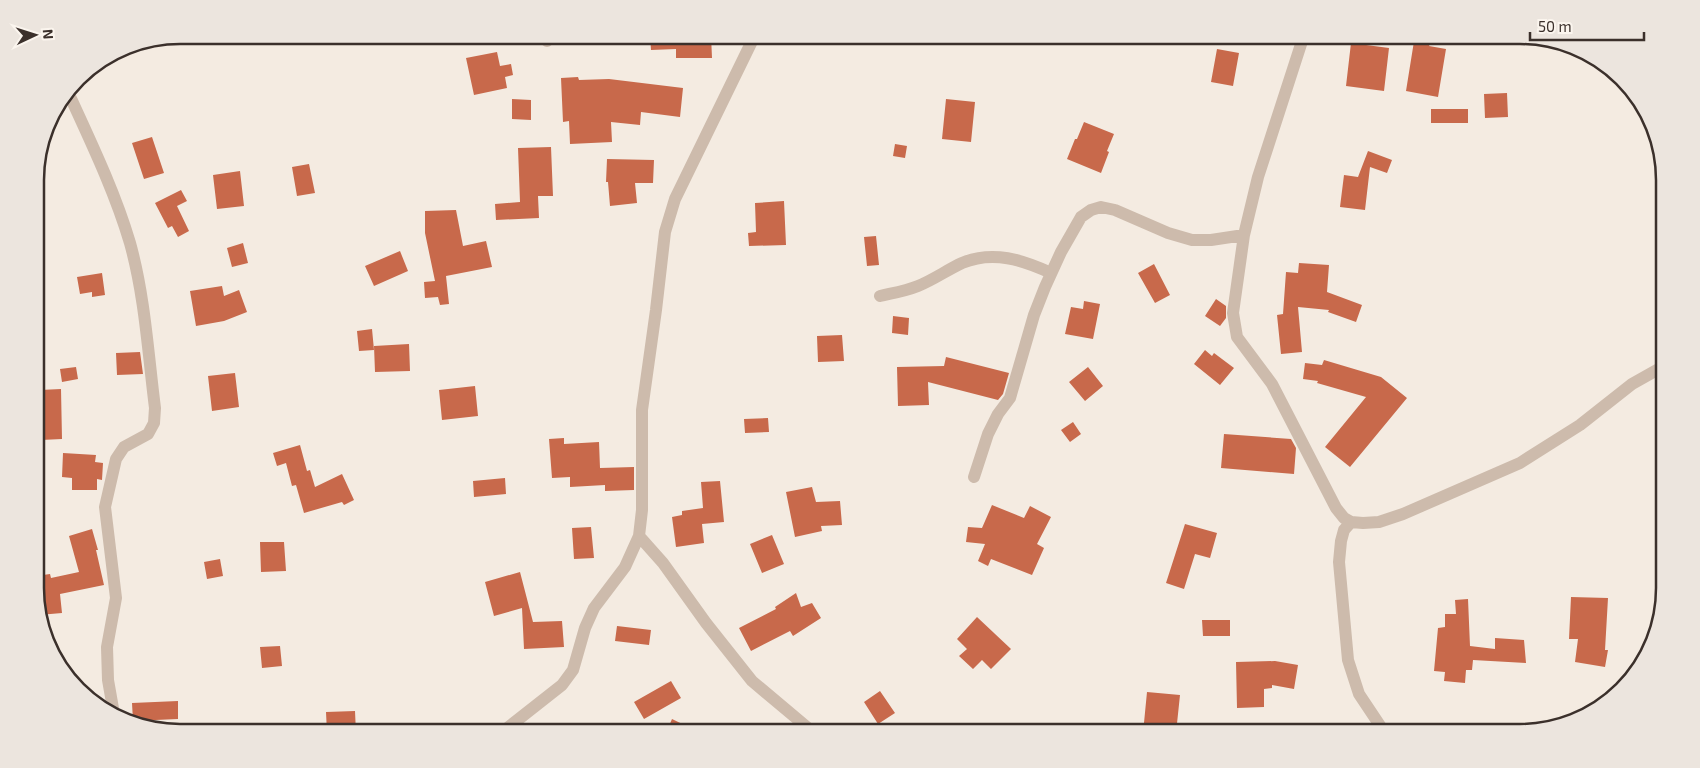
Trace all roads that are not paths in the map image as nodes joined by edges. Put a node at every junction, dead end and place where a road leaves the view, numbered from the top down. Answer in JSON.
{"nodes":[{"id":1,"x":751,"y":44,"type":"edge"},
{"id":2,"x":1301,"y":44,"type":"edge"},
{"id":3,"x":71,"y":99,"type":"edge"},
{"id":4,"x":1244,"y":235,"type":"junction"},
{"id":5,"x":1052,"y":273,"type":"junction"},
{"id":6,"x":880,"y":296,"type":"dead end"},
{"id":7,"x":1656,"y":370,"type":"edge"},
{"id":8,"x":974,"y":477,"type":"dead end"},
{"id":9,"x":1351,"y":522,"type":"junction"},
{"id":10,"x":639,"y":536,"type":"junction"},
{"id":11,"x":113,"y":706,"type":"edge"},
{"id":12,"x":512,"y":724,"type":"edge"},
{"id":13,"x":803,"y":724,"type":"edge"},
{"id":14,"x":1379,"y":724,"type":"edge"}],
"edges":[{"from":1,"to":10,"type":"street"},
{"from":2,"to":4,"type":"street"},
{"from":3,"to":11,"type":"street"},
{"from":4,"to":5,"type":"street"},
{"from":4,"to":9,"type":"street"},
{"from":5,"to":6,"type":"street"},
{"from":5,"to":8,"type":"street"},
{"from":7,"to":9,"type":"street"},
{"from":9,"to":14,"type":"street"},
{"from":10,"to":12,"type":"street"},
{"from":10,"to":13,"type":"street"}]}
